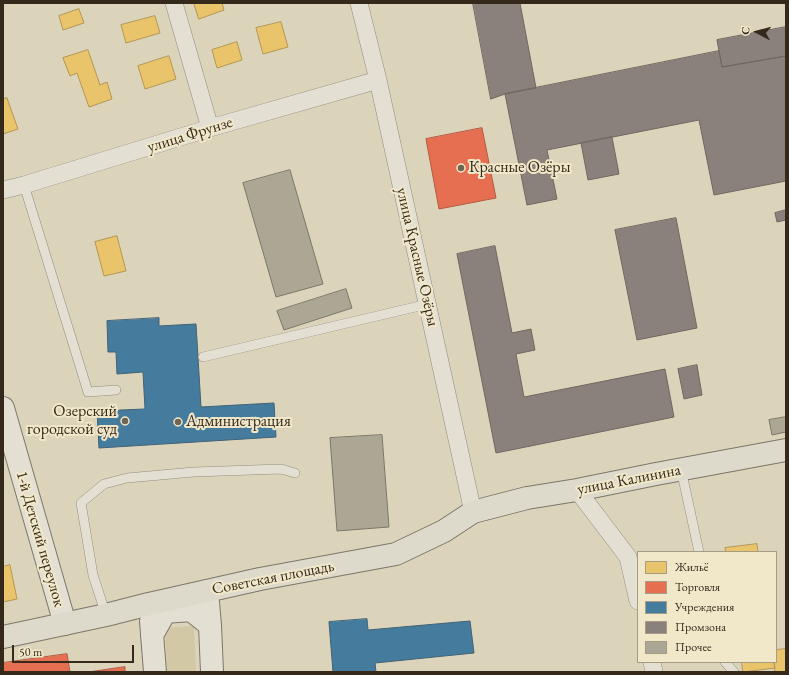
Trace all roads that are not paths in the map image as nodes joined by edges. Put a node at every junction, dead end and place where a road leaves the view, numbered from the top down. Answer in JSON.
{"nodes":[{"id":1,"x":174,"y":3,"type":"edge"},
{"id":2,"x":360,"y":3,"type":"edge"},
{"id":3,"x":378,"y":80,"type":"junction"},
{"id":4,"x":210,"y":128,"type":"junction"},
{"id":5,"x":24,"y":185,"type":"junction"},
{"id":6,"x":3,"y":190,"type":"edge"},
{"id":7,"x":428,"y":304,"type":"junction"},
{"id":8,"x":203,"y":357,"type":"dead end"},
{"id":9,"x":116,"y":390,"type":"dead end"},
{"id":10,"x":3,"y":408,"type":"edge"},
{"id":11,"x":786,"y":450,"type":"edge"},
{"id":12,"x":681,"y":469,"type":"junction"},
{"id":13,"x":295,"y":473,"type":"dead end"},
{"id":14,"x":577,"y":490,"type":"junction"},
{"id":15,"x":473,"y":512,"type":"junction"},
{"id":16,"x":699,"y":551,"type":"edge"},
{"id":17,"x":207,"y":591,"type":"junction"},
{"id":18,"x":637,"y":597,"type":"edge"},
{"id":19,"x":150,"y":604,"type":"junction"},
{"id":20,"x":106,"y":615,"type":"junction"},
{"id":21,"x":65,"y":624,"type":"junction"},
{"id":22,"x":210,"y":625,"type":"junction"},
{"id":23,"x":152,"y":635,"type":"junction"},
{"id":24,"x":3,"y":637,"type":"edge"},
{"id":25,"x":726,"y":663,"type":"edge"},
{"id":26,"x":155,"y":672,"type":"edge"},
{"id":27,"x":212,"y":672,"type":"edge"},
{"id":28,"x":734,"y":672,"type":"edge"}],
"edges":[{"from":1,"to":4,"type":"street"},
{"from":2,"to":3,"type":"street","name":"улица Красные Озёры"},
{"from":3,"to":4,"type":"street","name":"улица Фрунзе"},
{"from":3,"to":7,"type":"street","name":"улица Красные Озёры"},
{"from":4,"to":5,"type":"street","name":"улица Фрунзе"},
{"from":5,"to":6,"type":"street","name":"улица Фрунзе"},
{"from":5,"to":9,"type":"lane"},
{"from":7,"to":8,"type":"lane"},
{"from":7,"to":15,"type":"street","name":"улица Красные Озёры"},
{"from":10,"to":21,"type":"main road","name":"1-й Детский переулок"},
{"from":11,"to":12,"type":"main road","name":"улица Калинина"},
{"from":12,"to":14,"type":"main road","name":"улица Калинина"},
{"from":12,"to":16,"type":"lane"},
{"from":13,"to":20,"type":"lane"},
{"from":14,"to":15,"type":"main road","name":"улица Калинина"},
{"from":14,"to":18,"type":"street"},
{"from":15,"to":17,"type":"main road","name":"Советская площадь"},
{"from":17,"to":19,"type":"main road","name":"Советская площадь"},
{"from":17,"to":22,"type":"main road"},
{"from":19,"to":20,"type":"main road","name":"Советская площадь"},
{"from":19,"to":23,"type":"main road"},
{"from":20,"to":21,"type":"main road","name":"Советская площадь"},
{"from":21,"to":24,"type":"main road"},
{"from":22,"to":23,"type":"main road"},
{"from":22,"to":27,"type":"main road"},
{"from":23,"to":26,"type":"main road"},
{"from":25,"to":28,"type":"lane"}]}
